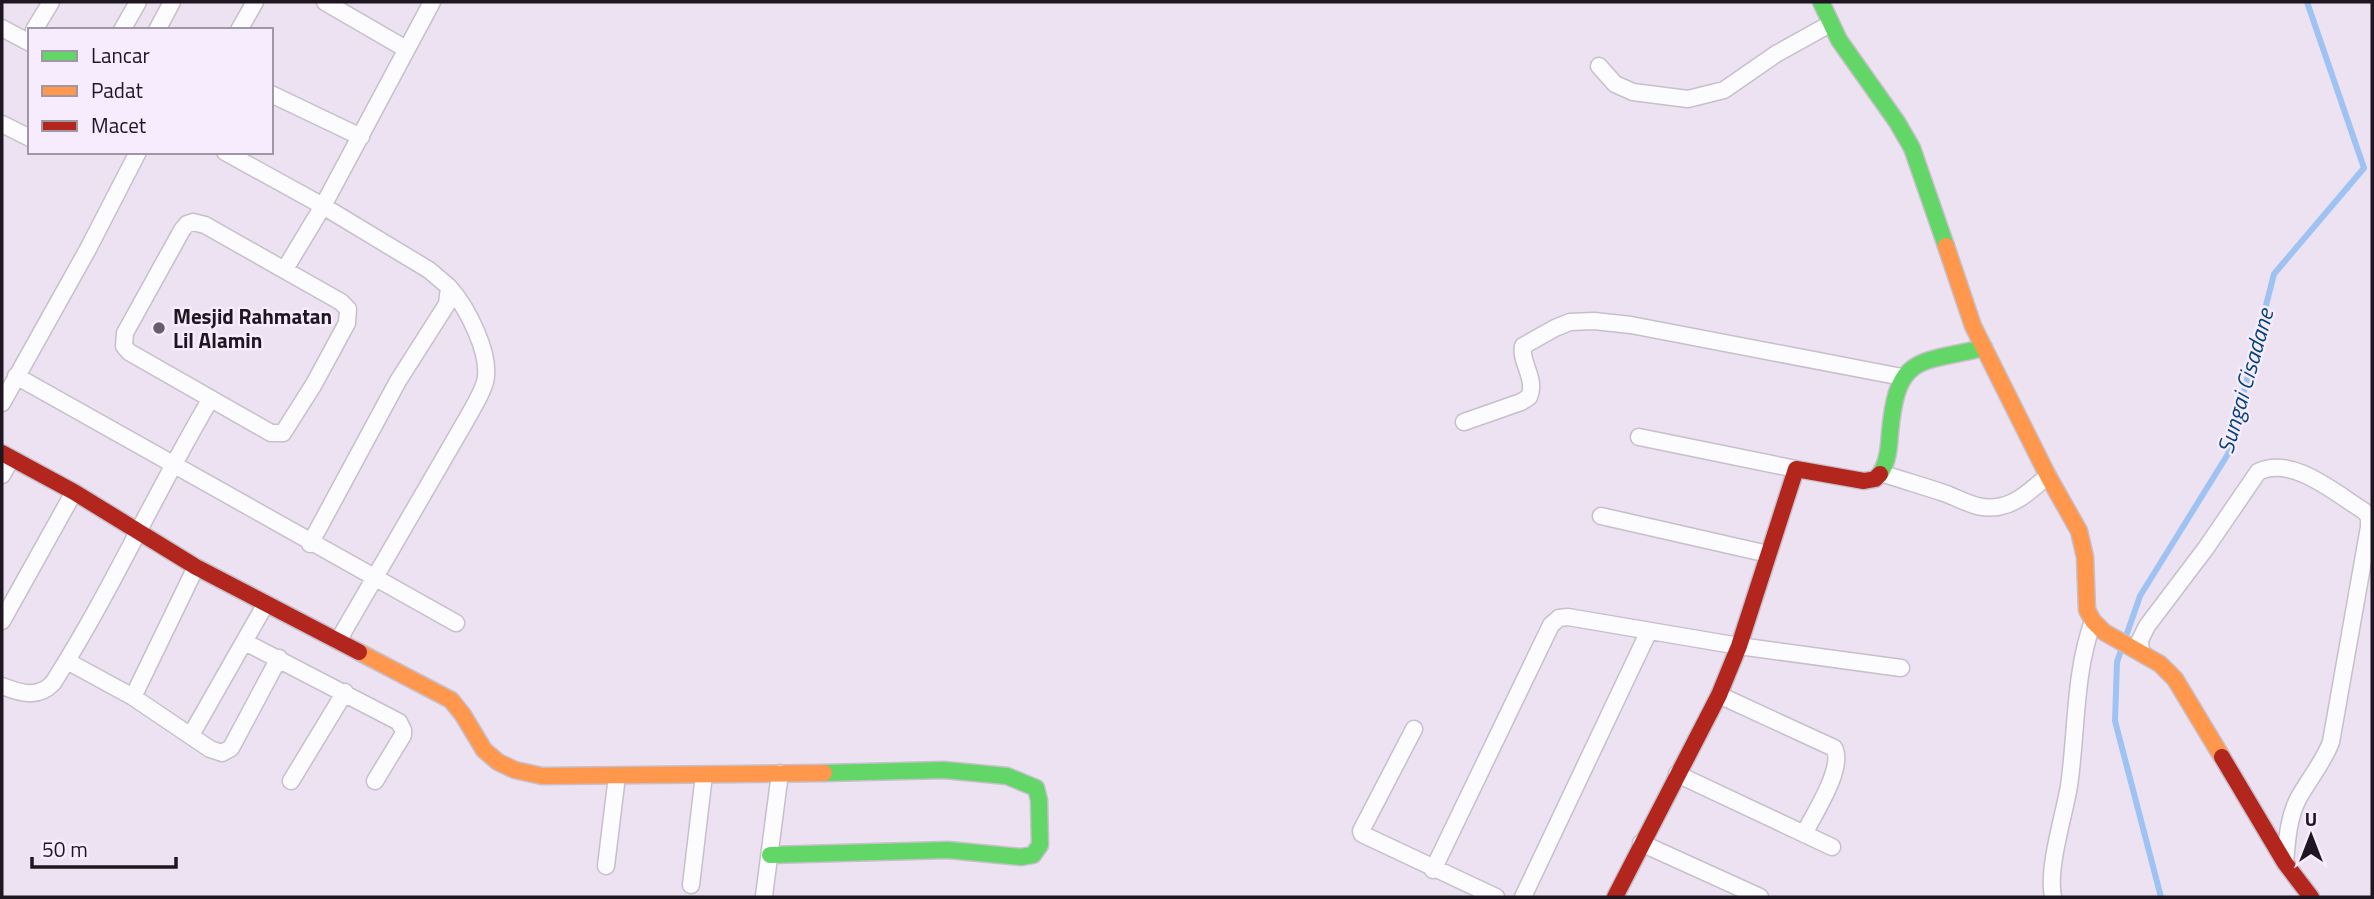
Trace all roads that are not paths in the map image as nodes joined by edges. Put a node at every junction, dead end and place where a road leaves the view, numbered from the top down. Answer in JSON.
{"nodes":[{"id":1,"x":51,"y":2,"type":"edge"},
{"id":2,"x":138,"y":2,"type":"edge"},
{"id":3,"x":172,"y":2,"type":"edge"},
{"id":4,"x":255,"y":2,"type":"edge"},
{"id":5,"x":325,"y":2,"type":"edge"},
{"id":6,"x":432,"y":2,"type":"edge"},
{"id":7,"x":1821,"y":2,"type":"edge"},
{"id":8,"x":1830,"y":24,"type":"junction"},
{"id":9,"x":2,"y":28,"type":"edge"},
{"id":10,"x":36,"y":28,"type":"edge"},
{"id":11,"x":123,"y":28,"type":"edge"},
{"id":12,"x":157,"y":28,"type":"edge"},
{"id":13,"x":240,"y":28,"type":"edge"},
{"id":14,"x":28,"y":37,"type":"edge"},
{"id":15,"x":406,"y":49,"type":"junction"},
{"id":16,"x":1599,"y":66,"type":"dead end"},
{"id":17,"x":273,"y":95,"type":"edge"},
{"id":18,"x":2,"y":124,"type":"edge"},
{"id":19,"x":28,"y":137,"type":"edge"},
{"id":20,"x":360,"y":137,"type":"junction"},
{"id":21,"x":137,"y":154,"type":"edge"},
{"id":22,"x":229,"y":154,"type":"edge"},
{"id":23,"x":323,"y":206,"type":"junction"},
{"id":24,"x":285,"y":270,"type":"junction"},
{"id":25,"x":449,"y":288,"type":"junction"},
{"id":26,"x":1984,"y":348,"type":"junction"},
{"id":27,"x":16,"y":376,"type":"junction"},
{"id":28,"x":1902,"y":377,"type":"junction"},
{"id":29,"x":211,"y":400,"type":"junction"},
{"id":30,"x":2,"y":403,"type":"edge"},
{"id":31,"x":1464,"y":422,"type":"dead end"},
{"id":32,"x":1639,"y":437,"type":"dead end"},
{"id":33,"x":6,"y":456,"type":"edge"},
{"id":34,"x":173,"y":463,"type":"junction"},
{"id":35,"x":1796,"y":469,"type":"junction"},
{"id":36,"x":1881,"y":473,"type":"junction"},
{"id":37,"x":2,"y":474,"type":"edge"},
{"id":38,"x":2048,"y":477,"type":"junction"},
{"id":39,"x":74,"y":492,"type":"junction"},
{"id":40,"x":1601,"y":516,"type":"dead end"},
{"id":41,"x":138,"y":533,"type":"junction"},
{"id":42,"x":310,"y":544,"type":"junction"},
{"id":43,"x":1768,"y":554,"type":"junction"},
{"id":44,"x":196,"y":567,"type":"junction"},
{"id":45,"x":375,"y":577,"type":"junction"},
{"id":46,"x":265,"y":604,"type":"junction"},
{"id":47,"x":2,"y":621,"type":"edge"},
{"id":48,"x":456,"y":624,"type":"dead end"},
{"id":49,"x":2098,"y":626,"type":"junction"},
{"id":50,"x":1650,"y":631,"type":"junction"},
{"id":51,"x":338,"y":641,"type":"junction"},
{"id":52,"x":245,"y":642,"type":"junction"},
{"id":53,"x":1739,"y":646,"type":"junction"},
{"id":54,"x":2139,"y":651,"type":"junction"},
{"id":55,"x":279,"y":659,"type":"junction"},
{"id":56,"x":67,"y":661,"type":"junction"},
{"id":57,"x":1901,"y":668,"type":"dead end"},
{"id":58,"x":2,"y":686,"type":"edge"},
{"id":59,"x":345,"y":692,"type":"junction"},
{"id":60,"x":1719,"y":695,"type":"junction"},
{"id":61,"x":133,"y":697,"type":"junction"},
{"id":62,"x":1414,"y":729,"type":"dead end"},
{"id":63,"x":191,"y":735,"type":"junction"},
{"id":64,"x":780,"y":773,"type":"junction"},
{"id":65,"x":1677,"y":774,"type":"junction"},
{"id":66,"x":704,"y":775,"type":"junction"},
{"id":67,"x":617,"y":776,"type":"junction"},
{"id":68,"x":291,"y":781,"type":"dead end"},
{"id":69,"x":375,"y":781,"type":"dead end"},
{"id":70,"x":1804,"y":834,"type":"junction"},
{"id":71,"x":1641,"y":843,"type":"junction"},
{"id":72,"x":1832,"y":847,"type":"dead end"},
{"id":73,"x":770,"y":855,"type":"junction"},
{"id":74,"x":2285,"y":863,"type":"junction"},
{"id":75,"x":606,"y":866,"type":"dead end"},
{"id":76,"x":1433,"y":870,"type":"junction"},
{"id":77,"x":691,"y":885,"type":"dead end"},
{"id":78,"x":764,"y":896,"type":"edge"},
{"id":79,"x":1487,"y":896,"type":"edge"},
{"id":80,"x":1523,"y":897,"type":"edge"},
{"id":81,"x":1615,"y":897,"type":"edge"},
{"id":82,"x":1760,"y":897,"type":"edge"},
{"id":83,"x":2053,"y":897,"type":"edge"},
{"id":84,"x":2311,"y":897,"type":"edge"}],
"edges":[{"from":1,"to":10,"type":"street"},
{"from":2,"to":11,"type":"street"},
{"from":3,"to":12,"type":"street"},
{"from":4,"to":13,"type":"street"},
{"from":5,"to":15,"type":"street"},
{"from":6,"to":15,"type":"street"},
{"from":7,"to":8,"type":"street"},
{"from":8,"to":16,"type":"street"},
{"from":8,"to":26,"type":"street"},
{"from":9,"to":14,"type":"street"},
{"from":15,"to":20,"type":"street"},
{"from":17,"to":20,"type":"street"},
{"from":18,"to":19,"type":"street"},
{"from":20,"to":23,"type":"street"},
{"from":21,"to":27,"type":"street"},
{"from":22,"to":23,"type":"street"},
{"from":23,"to":24,"type":"street"},
{"from":23,"to":25,"type":"street"},
{"from":24,"to":29,"type":"street"},
{"from":24,"to":29,"type":"street"},
{"from":25,"to":42,"type":"street"},
{"from":25,"to":45,"type":"street"},
{"from":26,"to":28,"type":"street"},
{"from":26,"to":38,"type":"street"},
{"from":27,"to":30,"type":"street"},
{"from":27,"to":34,"type":"street"},
{"from":28,"to":31,"type":"street"},
{"from":28,"to":36,"type":"street"},
{"from":29,"to":34,"type":"street"},
{"from":32,"to":35,"type":"street"},
{"from":33,"to":37,"type":"street"},
{"from":33,"to":39,"type":"street"},
{"from":34,"to":41,"type":"street"},
{"from":34,"to":42,"type":"street"},
{"from":35,"to":36,"type":"street"},
{"from":35,"to":43,"type":"street"},
{"from":36,"to":38,"type":"street"},
{"from":38,"to":49,"type":"street"},
{"from":39,"to":41,"type":"street"},
{"from":39,"to":47,"type":"street"},
{"from":40,"to":43,"type":"street"},
{"from":41,"to":44,"type":"street"},
{"from":41,"to":56,"type":"street"},
{"from":42,"to":45,"type":"street"},
{"from":43,"to":53,"type":"street"},
{"from":44,"to":46,"type":"street"},
{"from":44,"to":61,"type":"street"},
{"from":45,"to":48,"type":"street"},
{"from":45,"to":51,"type":"street"},
{"from":46,"to":51,"type":"street"},
{"from":46,"to":52,"type":"street"},
{"from":49,"to":54,"type":"street"},
{"from":49,"to":83,"type":"street"},
{"from":50,"to":53,"type":"street"},
{"from":50,"to":76,"type":"street"},
{"from":50,"to":80,"type":"street"},
{"from":51,"to":67,"type":"street"},
{"from":52,"to":55,"type":"street"},
{"from":52,"to":63,"type":"street"},
{"from":53,"to":57,"type":"street"},
{"from":53,"to":60,"type":"street"},
{"from":54,"to":74,"type":"street"},
{"from":54,"to":74,"type":"street"},
{"from":55,"to":59,"type":"street"},
{"from":55,"to":63,"type":"street"},
{"from":56,"to":58,"type":"street"},
{"from":56,"to":61,"type":"street"},
{"from":59,"to":68,"type":"street"},
{"from":59,"to":69,"type":"street"},
{"from":60,"to":65,"type":"street"},
{"from":60,"to":70,"type":"street"},
{"from":61,"to":63,"type":"street"},
{"from":62,"to":76,"type":"street"},
{"from":64,"to":66,"type":"street"},
{"from":64,"to":73,"type":"street"},
{"from":64,"to":73,"type":"street"},
{"from":65,"to":70,"type":"street"},
{"from":65,"to":71,"type":"street"},
{"from":66,"to":67,"type":"street"},
{"from":66,"to":77,"type":"street"},
{"from":67,"to":75,"type":"street"},
{"from":70,"to":72,"type":"street"},
{"from":71,"to":81,"type":"street"},
{"from":71,"to":82,"type":"street"},
{"from":73,"to":78,"type":"street"},
{"from":74,"to":84,"type":"street"},
{"from":76,"to":79,"type":"street"}]}
